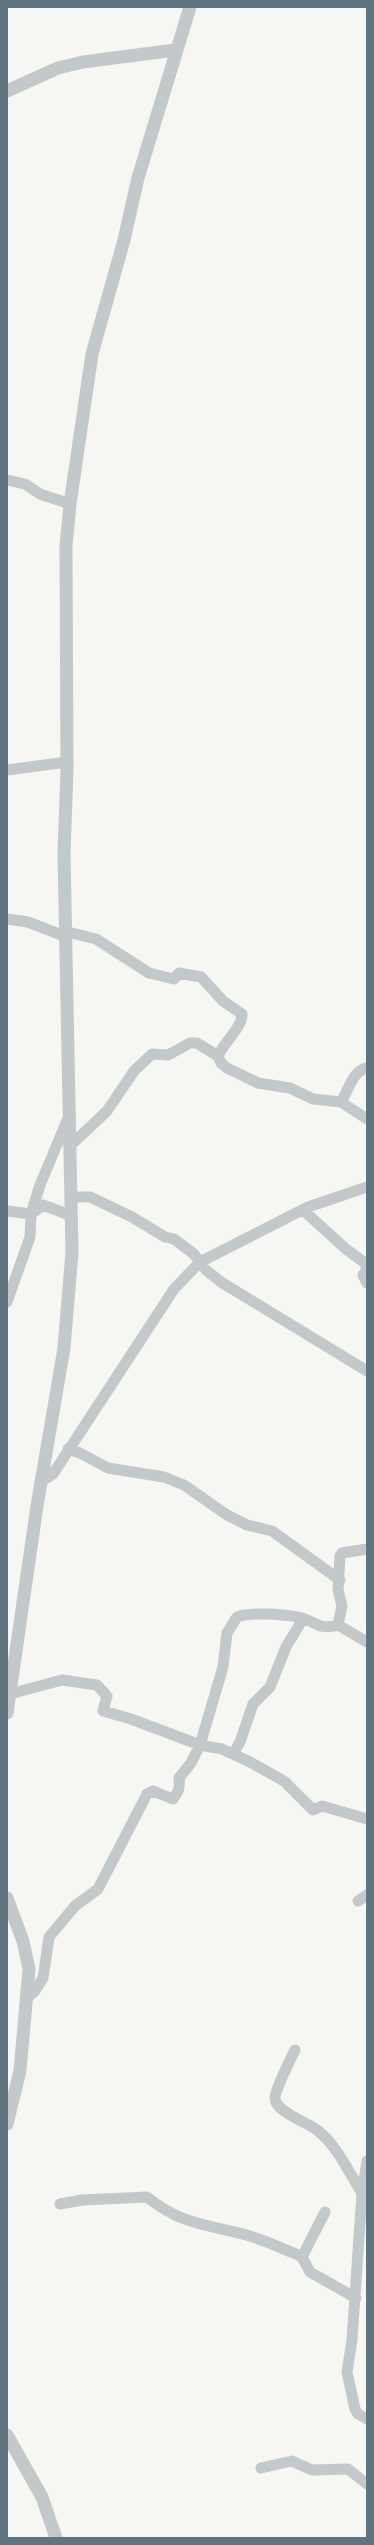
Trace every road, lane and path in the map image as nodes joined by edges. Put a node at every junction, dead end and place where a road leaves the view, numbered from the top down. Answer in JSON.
{"nodes":[{"id":1,"x":190,"y":7,"type":"edge"},
{"id":2,"x":175,"y":50,"type":"junction"},
{"id":3,"x":7,"y":91,"type":"edge"},
{"id":4,"x":7,"y":480,"type":"edge"},
{"id":5,"x":70,"y":504,"type":"junction"},
{"id":6,"x":67,"y":762,"type":"junction"},
{"id":7,"x":7,"y":770,"type":"edge"},
{"id":8,"x":7,"y":918,"type":"edge"},
{"id":9,"x":64,"y":933,"type":"junction"},
{"id":10,"x":218,"y":1056,"type":"junction"},
{"id":11,"x":367,"y":1068,"type":"edge"},
{"id":12,"x":341,"y":1102,"type":"junction"},
{"id":13,"x":70,"y":1115,"type":"junction"},
{"id":14,"x":367,"y":1119,"type":"edge"},
{"id":15,"x":71,"y":1145,"type":"junction"},
{"id":16,"x":367,"y":1187,"type":"edge"},
{"id":17,"x":72,"y":1197,"type":"junction"},
{"id":18,"x":303,"y":1210,"type":"junction"},
{"id":19,"x":7,"y":1211,"type":"edge"},
{"id":20,"x":31,"y":1214,"type":"junction"},
{"id":21,"x":72,"y":1216,"type":"junction"},
{"id":22,"x":200,"y":1262,"type":"junction"},
{"id":23,"x":367,"y":1283,"type":"edge"},
{"id":24,"x":7,"y":1302,"type":"edge"},
{"id":25,"x":367,"y":1372,"type":"edge"},
{"id":26,"x":68,"y":1449,"type":"junction"},
{"id":27,"x":41,"y":1482,"type":"junction"},
{"id":28,"x":367,"y":1549,"type":"edge"},
{"id":29,"x":340,"y":1580,"type":"junction"},
{"id":30,"x":303,"y":1619,"type":"junction"},
{"id":31,"x":338,"y":1624,"type":"junction"},
{"id":32,"x":367,"y":1642,"type":"edge"},
{"id":33,"x":10,"y":1694,"type":"junction"},
{"id":34,"x":7,"y":1713,"type":"edge"},
{"id":35,"x":200,"y":1745,"type":"junction"},
{"id":36,"x":233,"y":1754,"type":"junction"},
{"id":37,"x":367,"y":1819,"type":"edge"},
{"id":38,"x":7,"y":1898,"type":"edge"},
{"id":39,"x":28,"y":1997,"type":"junction"},
{"id":40,"x":294,"y":2050,"type":"dead end"},
{"id":41,"x":7,"y":2124,"type":"edge"},
{"id":42,"x":367,"y":2161,"type":"edge"},
{"id":43,"x":362,"y":2193,"type":"junction"},
{"id":44,"x":60,"y":2204,"type":"dead end"},
{"id":45,"x":325,"y":2212,"type":"dead end"},
{"id":46,"x":302,"y":2257,"type":"junction"},
{"id":47,"x":356,"y":2298,"type":"junction"},
{"id":48,"x":367,"y":2419,"type":"edge"},
{"id":49,"x":7,"y":2435,"type":"edge"},
{"id":50,"x":261,"y":2468,"type":"dead end"},
{"id":51,"x":367,"y":2484,"type":"edge"},
{"id":52,"x":56,"y":2538,"type":"edge"}],
"edges":[{"from":1,"to":2,"type":"street"},
{"from":2,"to":3,"type":"street"},
{"from":2,"to":5,"type":"street"},
{"from":4,"to":5,"type":"street"},
{"from":5,"to":6,"type":"street"},
{"from":6,"to":7,"type":"street"},
{"from":6,"to":9,"type":"street"},
{"from":8,"to":9,"type":"street"},
{"from":9,"to":10,"type":"street"},
{"from":9,"to":13,"type":"street"},
{"from":10,"to":12,"type":"street"},
{"from":10,"to":15,"type":"street"},
{"from":11,"to":12,"type":"street"},
{"from":12,"to":14,"type":"street"},
{"from":13,"to":15,"type":"street"},
{"from":13,"to":20,"type":"street"},
{"from":15,"to":17,"type":"street"},
{"from":16,"to":18,"type":"street"},
{"from":17,"to":21,"type":"street"},
{"from":17,"to":22,"type":"street"},
{"from":18,"to":22,"type":"street"},
{"from":18,"to":23,"type":"street"},
{"from":19,"to":20,"type":"street"},
{"from":20,"to":21,"type":"street"},
{"from":20,"to":24,"type":"street"},
{"from":21,"to":27,"type":"street"},
{"from":22,"to":25,"type":"street"},
{"from":22,"to":26,"type":"street"},
{"from":26,"to":27,"type":"street"},
{"from":26,"to":29,"type":"street"},
{"from":27,"to":33,"type":"street"},
{"from":28,"to":29,"type":"street"},
{"from":29,"to":31,"type":"street"},
{"from":30,"to":31,"type":"street"},
{"from":30,"to":35,"type":"street"},
{"from":30,"to":36,"type":"street"},
{"from":31,"to":32,"type":"street"},
{"from":33,"to":34,"type":"street"},
{"from":33,"to":35,"type":"street"},
{"from":35,"to":36,"type":"street"},
{"from":35,"to":39,"type":"street"},
{"from":36,"to":37,"type":"street"},
{"from":38,"to":39,"type":"street"},
{"from":39,"to":41,"type":"street"},
{"from":40,"to":43,"type":"street"},
{"from":42,"to":43,"type":"street"},
{"from":43,"to":47,"type":"street"},
{"from":44,"to":46,"type":"street"},
{"from":45,"to":46,"type":"street"},
{"from":46,"to":47,"type":"street"},
{"from":47,"to":48,"type":"street"},
{"from":49,"to":52,"type":"street"},
{"from":50,"to":51,"type":"street"}]}
